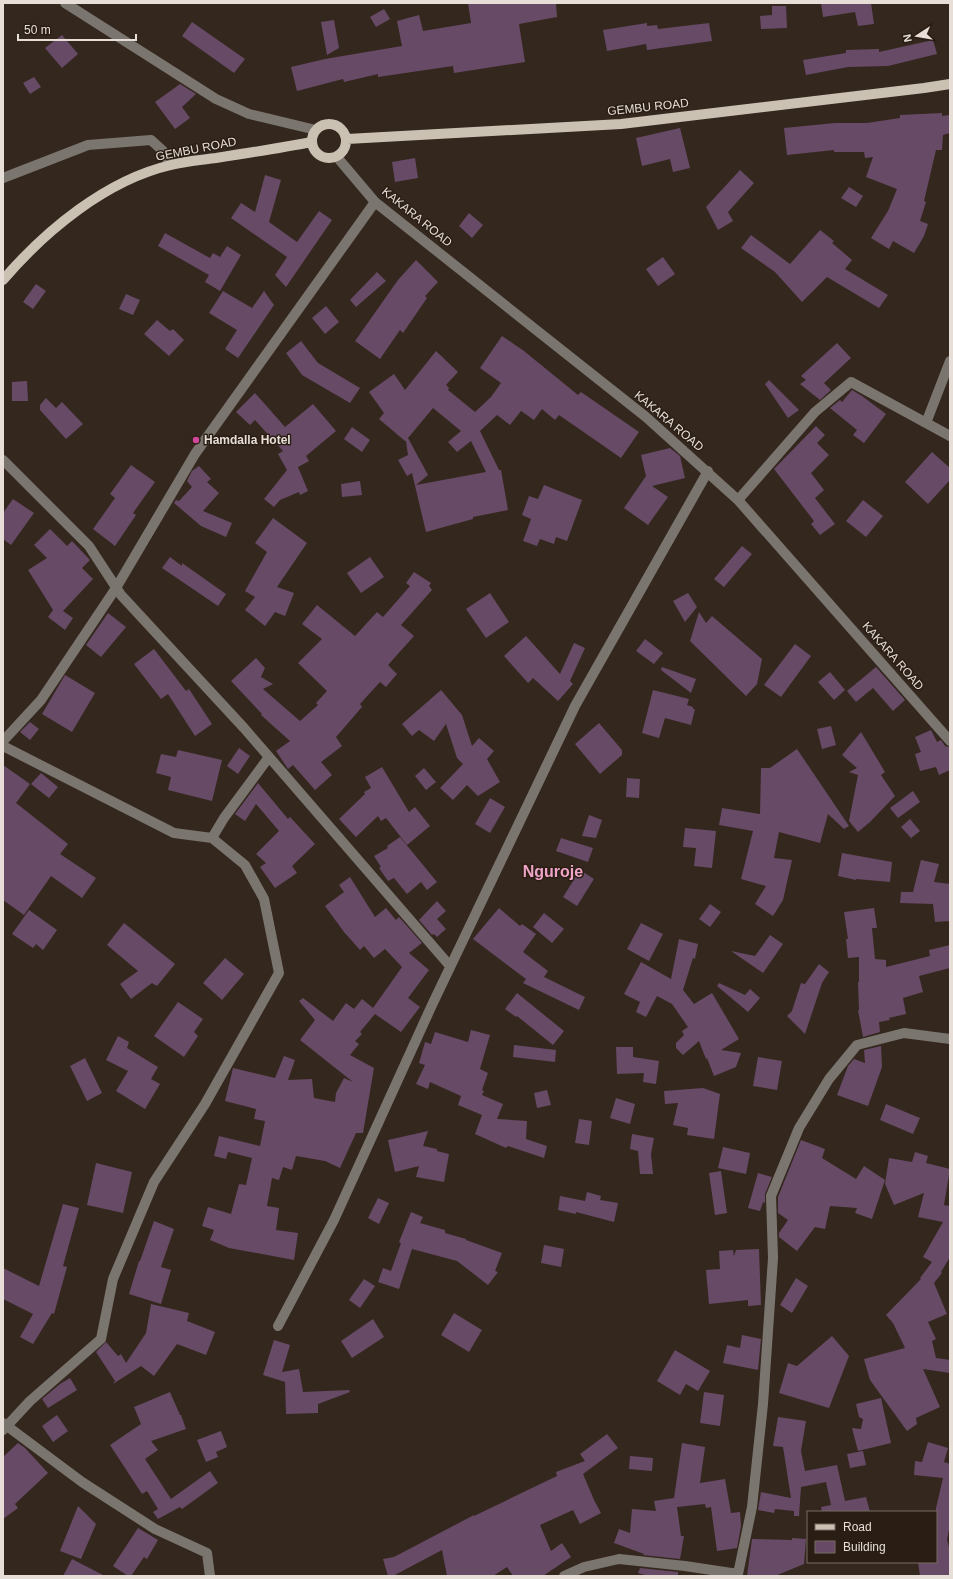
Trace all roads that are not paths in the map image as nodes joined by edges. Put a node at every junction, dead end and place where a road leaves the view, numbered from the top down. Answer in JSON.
{"nodes":[{"id":1,"x":65,"y":3,"type":"edge"},
{"id":2,"x":950,"y":84,"type":"edge"},
{"id":3,"x":316,"y":130,"type":"junction"},
{"id":4,"x":347,"y":139,"type":"junction"},
{"id":5,"x":312,"y":142,"type":"junction"},
{"id":6,"x":337,"y":157,"type":"junction"},
{"id":7,"x":170,"y":165,"type":"junction"},
{"id":8,"x":3,"y":178,"type":"edge"},
{"id":9,"x":375,"y":202,"type":"junction"},
{"id":10,"x":3,"y":280,"type":"edge"},
{"id":11,"x":950,"y":361,"type":"edge"},
{"id":12,"x":926,"y":423,"type":"junction"},
{"id":13,"x":950,"y":436,"type":"edge"},
{"id":14,"x":3,"y":460,"type":"edge"},
{"id":15,"x":708,"y":471,"type":"junction"},
{"id":16,"x":738,"y":500,"type":"junction"},
{"id":17,"x":116,"y":588,"type":"junction"},
{"id":18,"x":3,"y":741,"type":"edge"},
{"id":19,"x":950,"y":741,"type":"edge"},
{"id":20,"x":3,"y":746,"type":"edge"},
{"id":21,"x":269,"y":757,"type":"junction"},
{"id":22,"x":212,"y":838,"type":"junction"},
{"id":23,"x":450,"y":966,"type":"junction"},
{"id":24,"x":950,"y":1039,"type":"edge"},
{"id":25,"x":278,"y":1326,"type":"dead end"},
{"id":26,"x":4,"y":1426,"type":"edge"},
{"id":27,"x":210,"y":1576,"type":"edge"},
{"id":28,"x":564,"y":1576,"type":"edge"}],
"edges":[{"from":1,"to":3,"type":"street"},
{"from":2,"to":4,"type":"main road","name":"GEMBU ROAD"},
{"from":3,"to":4,"type":"main road"},
{"from":3,"to":5,"type":"main road"},
{"from":4,"to":6,"type":"main road"},
{"from":5,"to":6,"type":"main road"},
{"from":5,"to":7,"type":"main road","name":"GEMBU ROAD"},
{"from":6,"to":9,"type":"street","name":"KAKARA ROAD"},
{"from":7,"to":8,"type":"street"},
{"from":7,"to":10,"type":"main road","name":"GEMBU ROAD"},
{"from":9,"to":15,"type":"street","name":"KAKARA ROAD"},
{"from":9,"to":17,"type":"street"},
{"from":11,"to":12,"type":"street"},
{"from":12,"to":13,"type":"street"},
{"from":12,"to":16,"type":"street"},
{"from":14,"to":17,"type":"street"},
{"from":15,"to":16,"type":"street","name":"KAKARA ROAD"},
{"from":15,"to":23,"type":"street"},
{"from":16,"to":19,"type":"street","name":"KAKARA ROAD"},
{"from":17,"to":18,"type":"street"},
{"from":17,"to":21,"type":"street"},
{"from":20,"to":22,"type":"street"},
{"from":21,"to":22,"type":"street"},
{"from":21,"to":23,"type":"street"},
{"from":22,"to":26,"type":"street"},
{"from":23,"to":25,"type":"street"},
{"from":24,"to":28,"type":"street"},
{"from":26,"to":27,"type":"street"}]}
